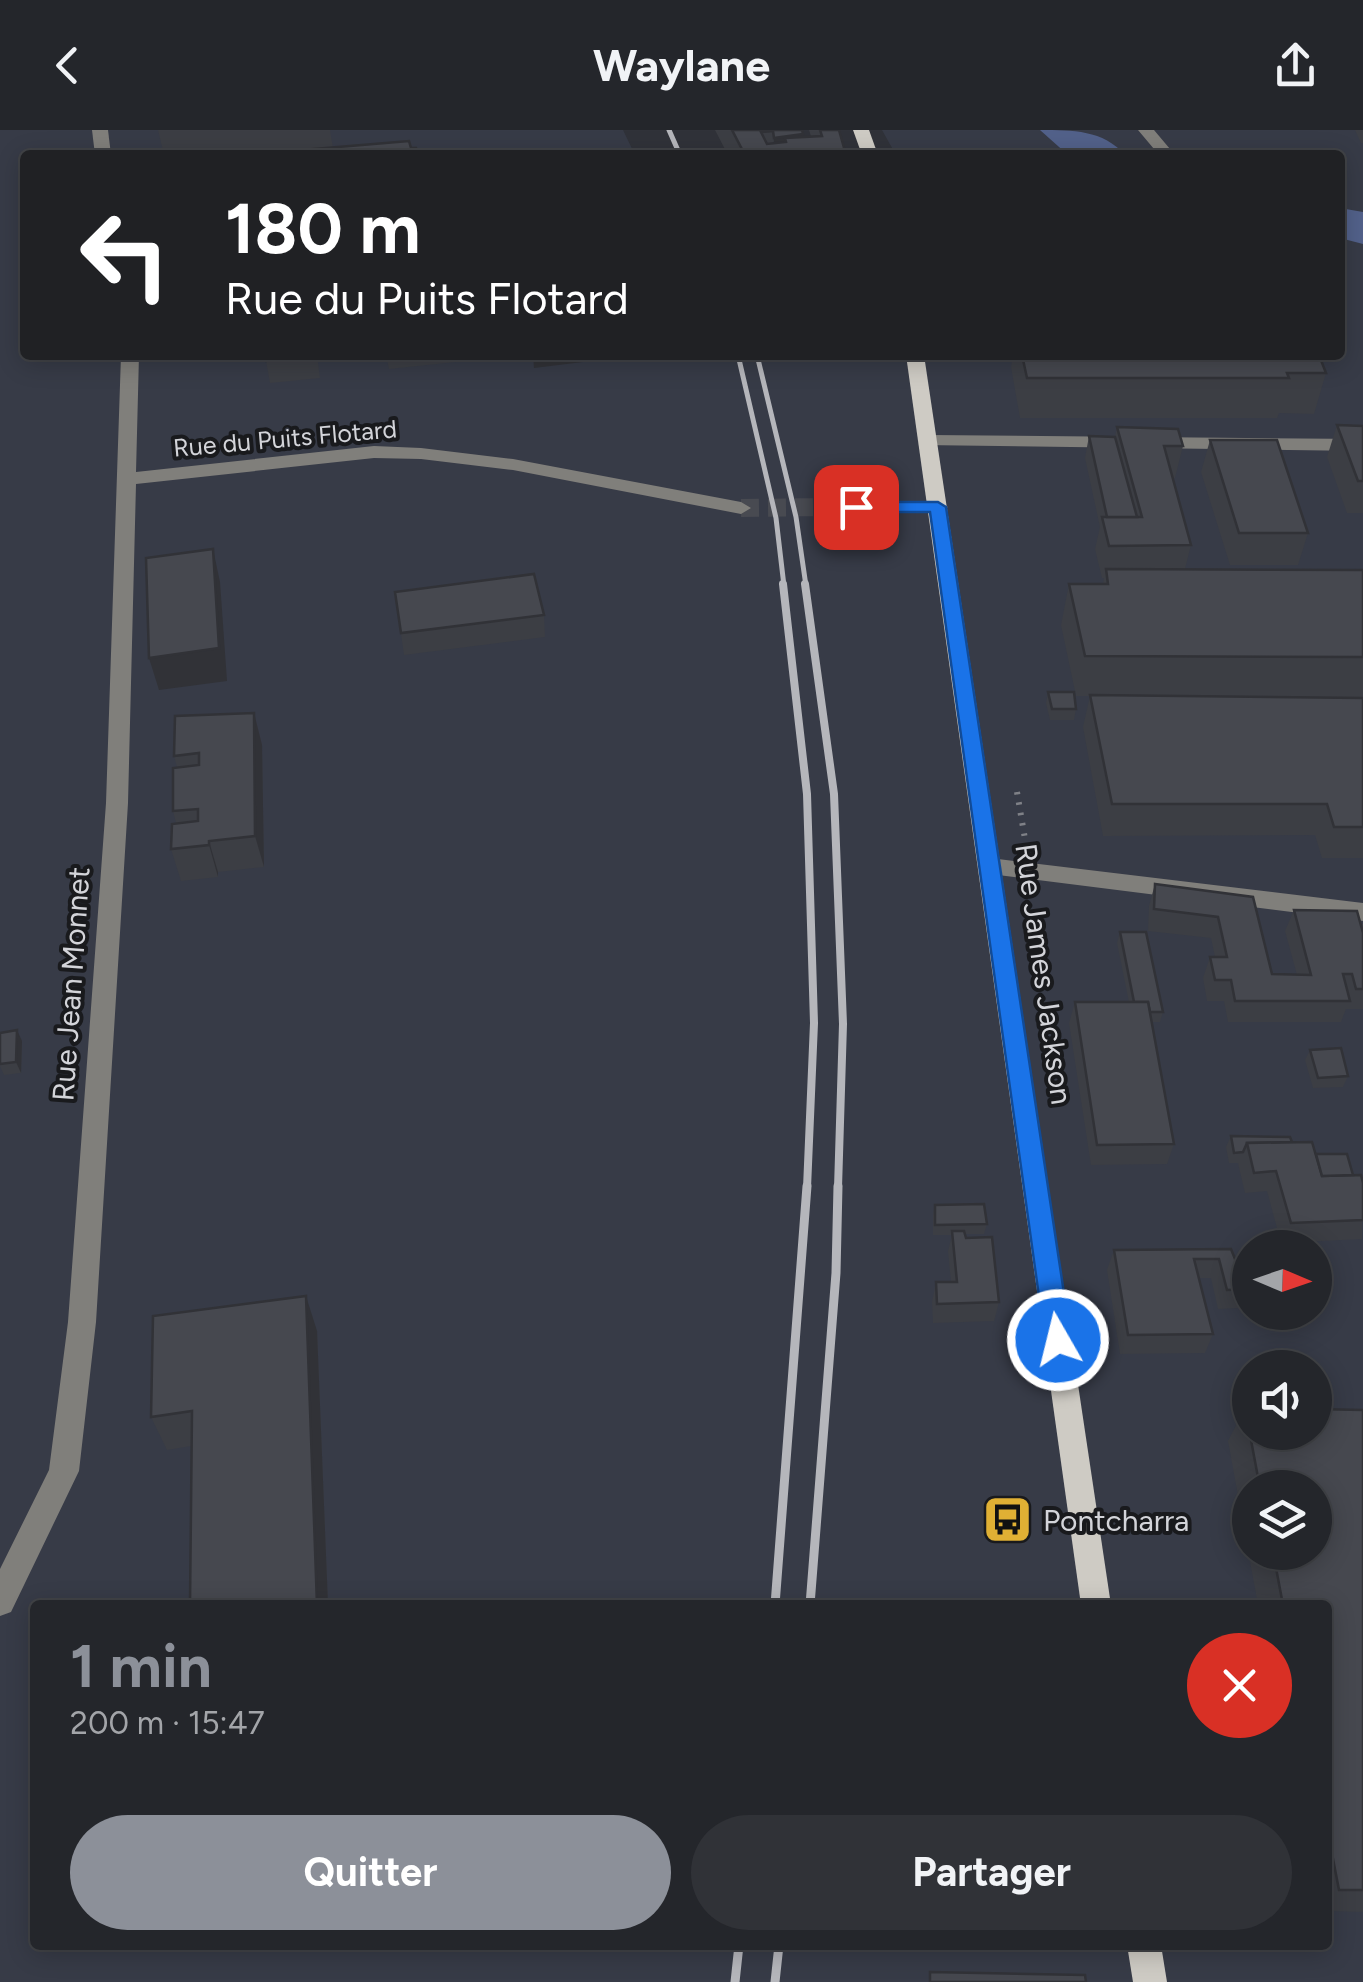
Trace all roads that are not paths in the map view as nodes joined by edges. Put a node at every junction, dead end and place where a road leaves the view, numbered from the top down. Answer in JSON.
{"nodes":[{"id":1,"x":1146,"y":130,"type":"edge"},
{"id":2,"x":1161,"y":150,"type":"edge"},
{"id":3,"x":130,"y":360,"type":"edge"},
{"id":4,"x":915,"y":360,"type":"edge"},
{"id":5,"x":929,"y":441,"type":"junction"},
{"id":6,"x":1363,"y":444,"type":"edge"},
{"id":7,"x":128,"y":478,"type":"junction"},
{"id":8,"x":827,"y":507,"type":"tunnel mouth"},
{"id":9,"x":938,"y":507,"type":"junction"},
{"id":10,"x":741,"y":508,"type":"tunnel mouth"},
{"id":11,"x":990,"y":866,"type":"junction"},
{"id":12,"x":1363,"y":912,"type":"edge"},
{"id":13,"x":1095,"y":1600,"type":"edge"},
{"id":14,"x":0,"y":1601,"type":"edge"},
{"id":15,"x":1145,"y":1950,"type":"edge"},
{"id":16,"x":1150,"y":1982,"type":"edge"}],
"edges":[{"from":1,"to":2,"type":"street"},
{"from":3,"to":7,"type":"street","name":"Rue Jean Monnet"},
{"from":4,"to":5,"type":"main road","name":"Rue James Jackson"},
{"from":5,"to":6,"type":"street"},
{"from":5,"to":9,"type":"main road","name":"Rue James Jackson"},
{"from":7,"to":10,"type":"street","name":"Rue du Puits Flotard"},
{"from":7,"to":14,"type":"street","name":"Rue Jean Monnet"},
{"from":8,"to":9,"type":"street"},
{"from":9,"to":11,"type":"main road","name":"Rue James Jackson"},
{"from":11,"to":12,"type":"street"},
{"from":11,"to":13,"type":"main road","name":"Rue James Jackson"},
{"from":15,"to":16,"type":"main road"}]}
